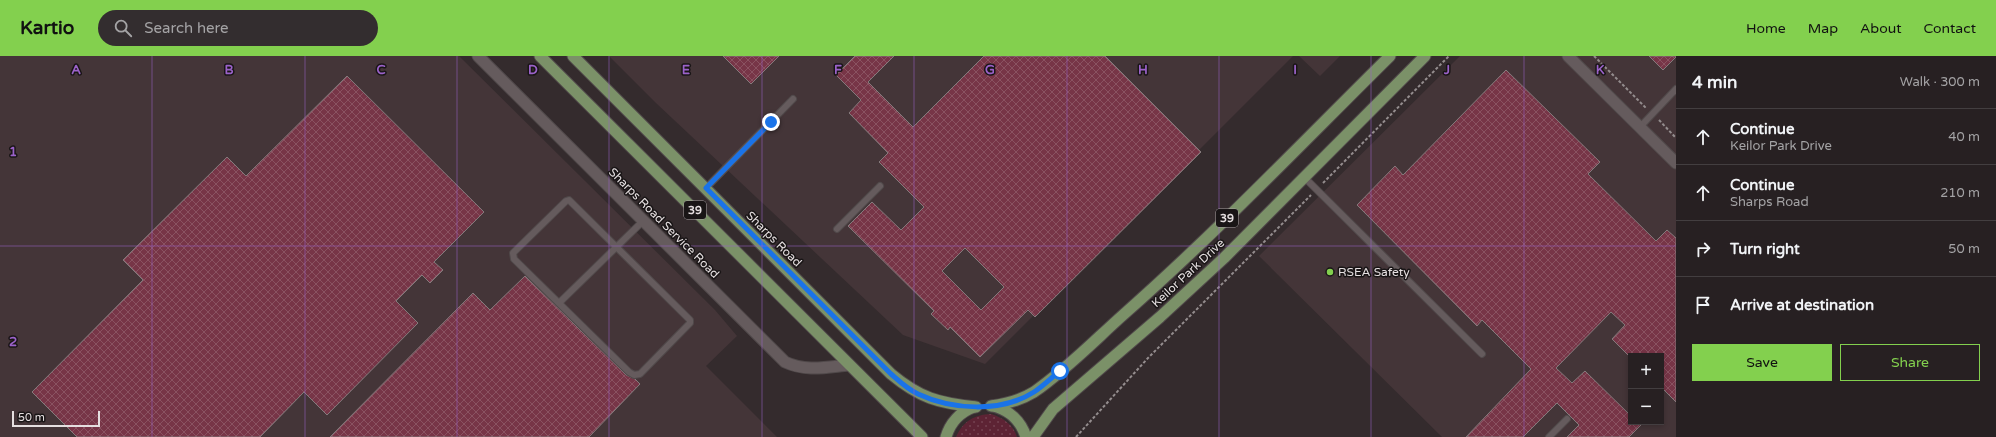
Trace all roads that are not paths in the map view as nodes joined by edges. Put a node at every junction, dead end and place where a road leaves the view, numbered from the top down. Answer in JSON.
{"nodes":[{"id":1,"x":478,"y":56,"type":"edge"},
{"id":2,"x":540,"y":56,"type":"edge"},
{"id":3,"x":573,"y":56,"type":"edge"},
{"id":4,"x":1390,"y":56,"type":"edge"},
{"id":5,"x":1425,"y":56,"type":"edge"},
{"id":6,"x":1568,"y":56,"type":"edge"},
{"id":7,"x":1676,"y":89,"type":"edge"},
{"id":8,"x":793,"y":99,"type":"dead end"},
{"id":9,"x":1640,"y":127,"type":"junction"},
{"id":10,"x":1676,"y":163,"type":"edge"},
{"id":11,"x":1304,"y":177,"type":"junction"},
{"id":12,"x":880,"y":186,"type":"dead end"},
{"id":13,"x":706,"y":188,"type":"junction"},
{"id":14,"x":643,"y":221,"type":"junction"},
{"id":15,"x":837,"y":229,"type":"dead end"},
{"id":16,"x":617,"y":246,"type":"junction"},
{"id":17,"x":559,"y":303,"type":"junction"},
{"id":18,"x":1482,"y":354,"type":"dead end"},
{"id":19,"x":849,"y":365,"type":"junction"},
{"id":20,"x":992,"y":406,"type":"junction"},
{"id":21,"x":976,"y":407,"type":"junction"},
{"id":22,"x":1567,"y":419,"type":"dead end"},
{"id":23,"x":922,"y":437,"type":"edge"},
{"id":24,"x":946,"y":437,"type":"edge"},
{"id":25,"x":1026,"y":437,"type":"edge"},
{"id":26,"x":1033,"y":437,"type":"edge"},
{"id":27,"x":1549,"y":437,"type":"edge"}],
"edges":[{"from":1,"to":14,"type":"street","name":"Sharps Road Service Road"},
{"from":2,"to":19,"type":"main road","number":"39"},
{"from":3,"to":13,"type":"main road","name":"Sharps Road","number":"39"},
{"from":4,"to":20,"type":"main road","name":"Keilor Park Drive","number":"39"},
{"from":5,"to":11,"type":"main road","name":"Keilor Park Drive","number":"39"},
{"from":6,"to":9,"type":"street"},
{"from":7,"to":9,"type":"lane"},
{"from":8,"to":13,"type":"lane"},
{"from":9,"to":10,"type":"street"},
{"from":11,"to":18,"type":"lane"},
{"from":11,"to":26,"type":"main road","name":"Keilor Park Drive","number":"39"},
{"from":12,"to":15,"type":"lane"},
{"from":13,"to":21,"type":"main road","name":"Sharps Road","number":"39"},
{"from":14,"to":16,"type":"lane"},
{"from":14,"to":19,"type":"street","name":"Sharps Road Service Road"},
{"from":16,"to":17,"type":"lane"},
{"from":16,"to":17,"type":"lane"},
{"from":16,"to":17,"type":"lane"},
{"from":19,"to":23,"type":"main road","number":"39"},
{"from":20,"to":21,"type":"main road","number":"39"},
{"from":20,"to":25,"type":"main road","number":"39"},
{"from":21,"to":24,"type":"main road","number":"39"},
{"from":22,"to":27,"type":"lane"}]}
